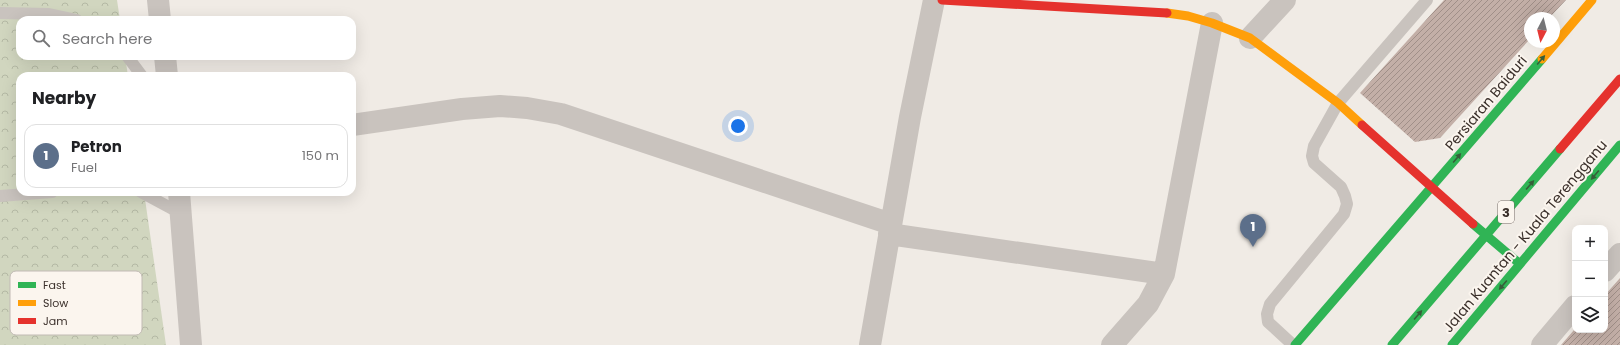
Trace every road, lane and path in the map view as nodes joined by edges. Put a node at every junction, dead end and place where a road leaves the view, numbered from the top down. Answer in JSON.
{"nodes":[{"id":1,"x":158,"y":0,"type":"edge"},
{"id":2,"x":934,"y":0,"type":"edge"},
{"id":3,"x":942,"y":0,"type":"edge"},
{"id":4,"x":1285,"y":0,"type":"edge"},
{"id":5,"x":1426,"y":0,"type":"edge"},
{"id":6,"x":1592,"y":0,"type":"edge"},
{"id":7,"x":0,"y":13,"type":"edge"},
{"id":8,"x":58,"y":16,"type":"edge"},
{"id":9,"x":160,"y":16,"type":"edge"},
{"id":10,"x":1212,"y":23,"type":"junction"},
{"id":11,"x":1250,"y":38,"type":"junction"},
{"id":12,"x":130,"y":60,"type":"edge"},
{"id":13,"x":165,"y":60,"type":"edge"},
{"id":14,"x":139,"y":72,"type":"edge"},
{"id":15,"x":167,"y":72,"type":"edge"},
{"id":16,"x":1620,"y":80,"type":"edge"},
{"id":17,"x":1338,"y":103,"type":"junction"},
{"id":18,"x":356,"y":124,"type":"edge"},
{"id":19,"x":1620,"y":145,"type":"edge"},
{"id":20,"x":1432,"y":188,"type":"junction"},
{"id":21,"x":16,"y":195,"type":"edge"},
{"id":22,"x":0,"y":196,"type":"edge"},
{"id":23,"x":157,"y":196,"type":"edge"},
{"id":24,"x":180,"y":202,"type":"edge"},
{"id":25,"x":890,"y":229,"type":"junction"},
{"id":26,"x":1487,"y":235,"type":"junction"},
{"id":27,"x":1620,"y":254,"type":"edge"},
{"id":28,"x":1520,"y":264,"type":"junction"},
{"id":29,"x":1608,"y":268,"type":"edge"},
{"id":30,"x":1164,"y":274,"type":"junction"},
{"id":31,"x":1572,"y":310,"type":"edge"},
{"id":32,"x":191,"y":345,"type":"edge"},
{"id":33,"x":870,"y":345,"type":"edge"},
{"id":34,"x":1112,"y":345,"type":"edge"},
{"id":35,"x":1294,"y":345,"type":"edge"},
{"id":36,"x":1392,"y":345,"type":"edge"},
{"id":37,"x":1452,"y":345,"type":"edge"},
{"id":38,"x":1542,"y":345,"type":"edge"}],
"edges":[{"from":1,"to":9,"type":"street"},
{"from":2,"to":25,"type":"street"},
{"from":3,"to":10,"type":"main road"},
{"from":4,"to":11,"type":"street"},
{"from":5,"to":17,"type":"lane"},
{"from":20,"to":6,"type":"main road","name":"Persiaran Baiduri","one_way":true},
{"from":7,"to":8,"type":"lane"},
{"from":10,"to":11,"type":"main road"},
{"from":10,"to":30,"type":"street"},
{"from":11,"to":17,"type":"main road"},
{"from":12,"to":14,"type":"lane"},
{"from":13,"to":15,"type":"street"},
{"from":26,"to":16,"type":"main road","name":"Jalan Kuantan - Kuala Terengganu","number":"3","one_way":true},
{"from":17,"to":20,"type":"main road"},
{"from":17,"to":35,"type":"lane"},
{"from":18,"to":25,"type":"street"},
{"from":19,"to":28,"type":"main road","name":"Jalan Kuantan - Kuala Terengganu","one_way":true},
{"from":20,"to":26,"type":"main road"},
{"from":20,"to":35,"type":"main road","name":"Persiaran Baiduri"},
{"from":21,"to":22,"type":"lane"},
{"from":23,"to":24,"type":"lane"},
{"from":24,"to":32,"type":"street"},
{"from":25,"to":30,"type":"street"},
{"from":25,"to":33,"type":"street"},
{"from":26,"to":28,"type":"main road"},
{"from":36,"to":26,"type":"main road","name":"Jalan Kuantan - Kuala Terengganu","number":"3","one_way":true},
{"from":27,"to":29,"type":"street"},
{"from":28,"to":37,"type":"main road","name":"Jalan Kuantan - Kuala Terengganu","one_way":true},
{"from":30,"to":34,"type":"street"},
{"from":31,"to":38,"type":"street"}]}
